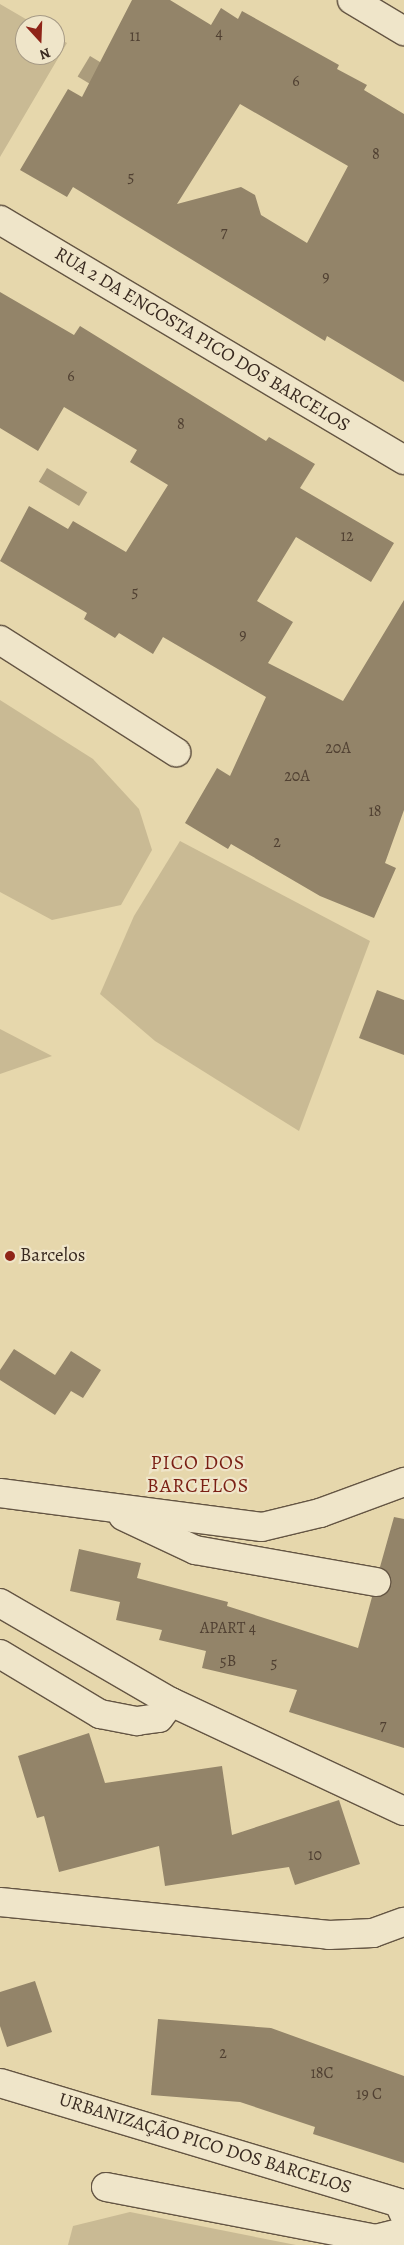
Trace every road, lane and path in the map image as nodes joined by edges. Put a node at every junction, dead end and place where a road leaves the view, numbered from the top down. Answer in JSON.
{"nodes":[{"id":1,"x":352,"y":0,"type":"edge"},
{"id":2,"x":404,"y":31,"type":"edge"},
{"id":3,"x":0,"y":220,"type":"edge"},
{"id":4,"x":404,"y":460,"type":"edge"},
{"id":5,"x":0,"y":640,"type":"edge"},
{"id":6,"x":176,"y":752,"type":"dead end"},
{"id":7,"x":404,"y":1482,"type":"edge"},
{"id":8,"x":0,"y":1493,"type":"edge"},
{"id":9,"x":102,"y":1506,"type":"junction"},
{"id":10,"x":376,"y":1582,"type":"dead end"},
{"id":11,"x":0,"y":1602,"type":"edge"},
{"id":12,"x":0,"y":1654,"type":"edge"},
{"id":13,"x":171,"y":1702,"type":"junction"},
{"id":14,"x":404,"y":1811,"type":"edge"},
{"id":15,"x":0,"y":1902,"type":"edge"},
{"id":16,"x":404,"y":1922,"type":"edge"},
{"id":17,"x":0,"y":2082,"type":"edge"},
{"id":18,"x":106,"y":2187,"type":"dead end"},
{"id":19,"x":404,"y":2214,"type":"edge"},
{"id":20,"x":404,"y":2232,"type":"edge"}],
"edges":[{"from":1,"to":2,"type":"street"},
{"from":3,"to":4,"type":"street","name":"RUA 2 DA ENCOSTA PICO DOS BARCELOS"},
{"from":5,"to":6,"type":"street"},
{"from":7,"to":9,"type":"street"},
{"from":8,"to":9,"type":"street"},
{"from":9,"to":10,"type":"street"},
{"from":11,"to":13,"type":"street"},
{"from":12,"to":13,"type":"street"},
{"from":13,"to":14,"type":"street"},
{"from":15,"to":16,"type":"street"},
{"from":17,"to":19,"type":"street","name":"URBANIZAÇÃO PICO DOS BARCELOS"},
{"from":18,"to":20,"type":"street"}]}
